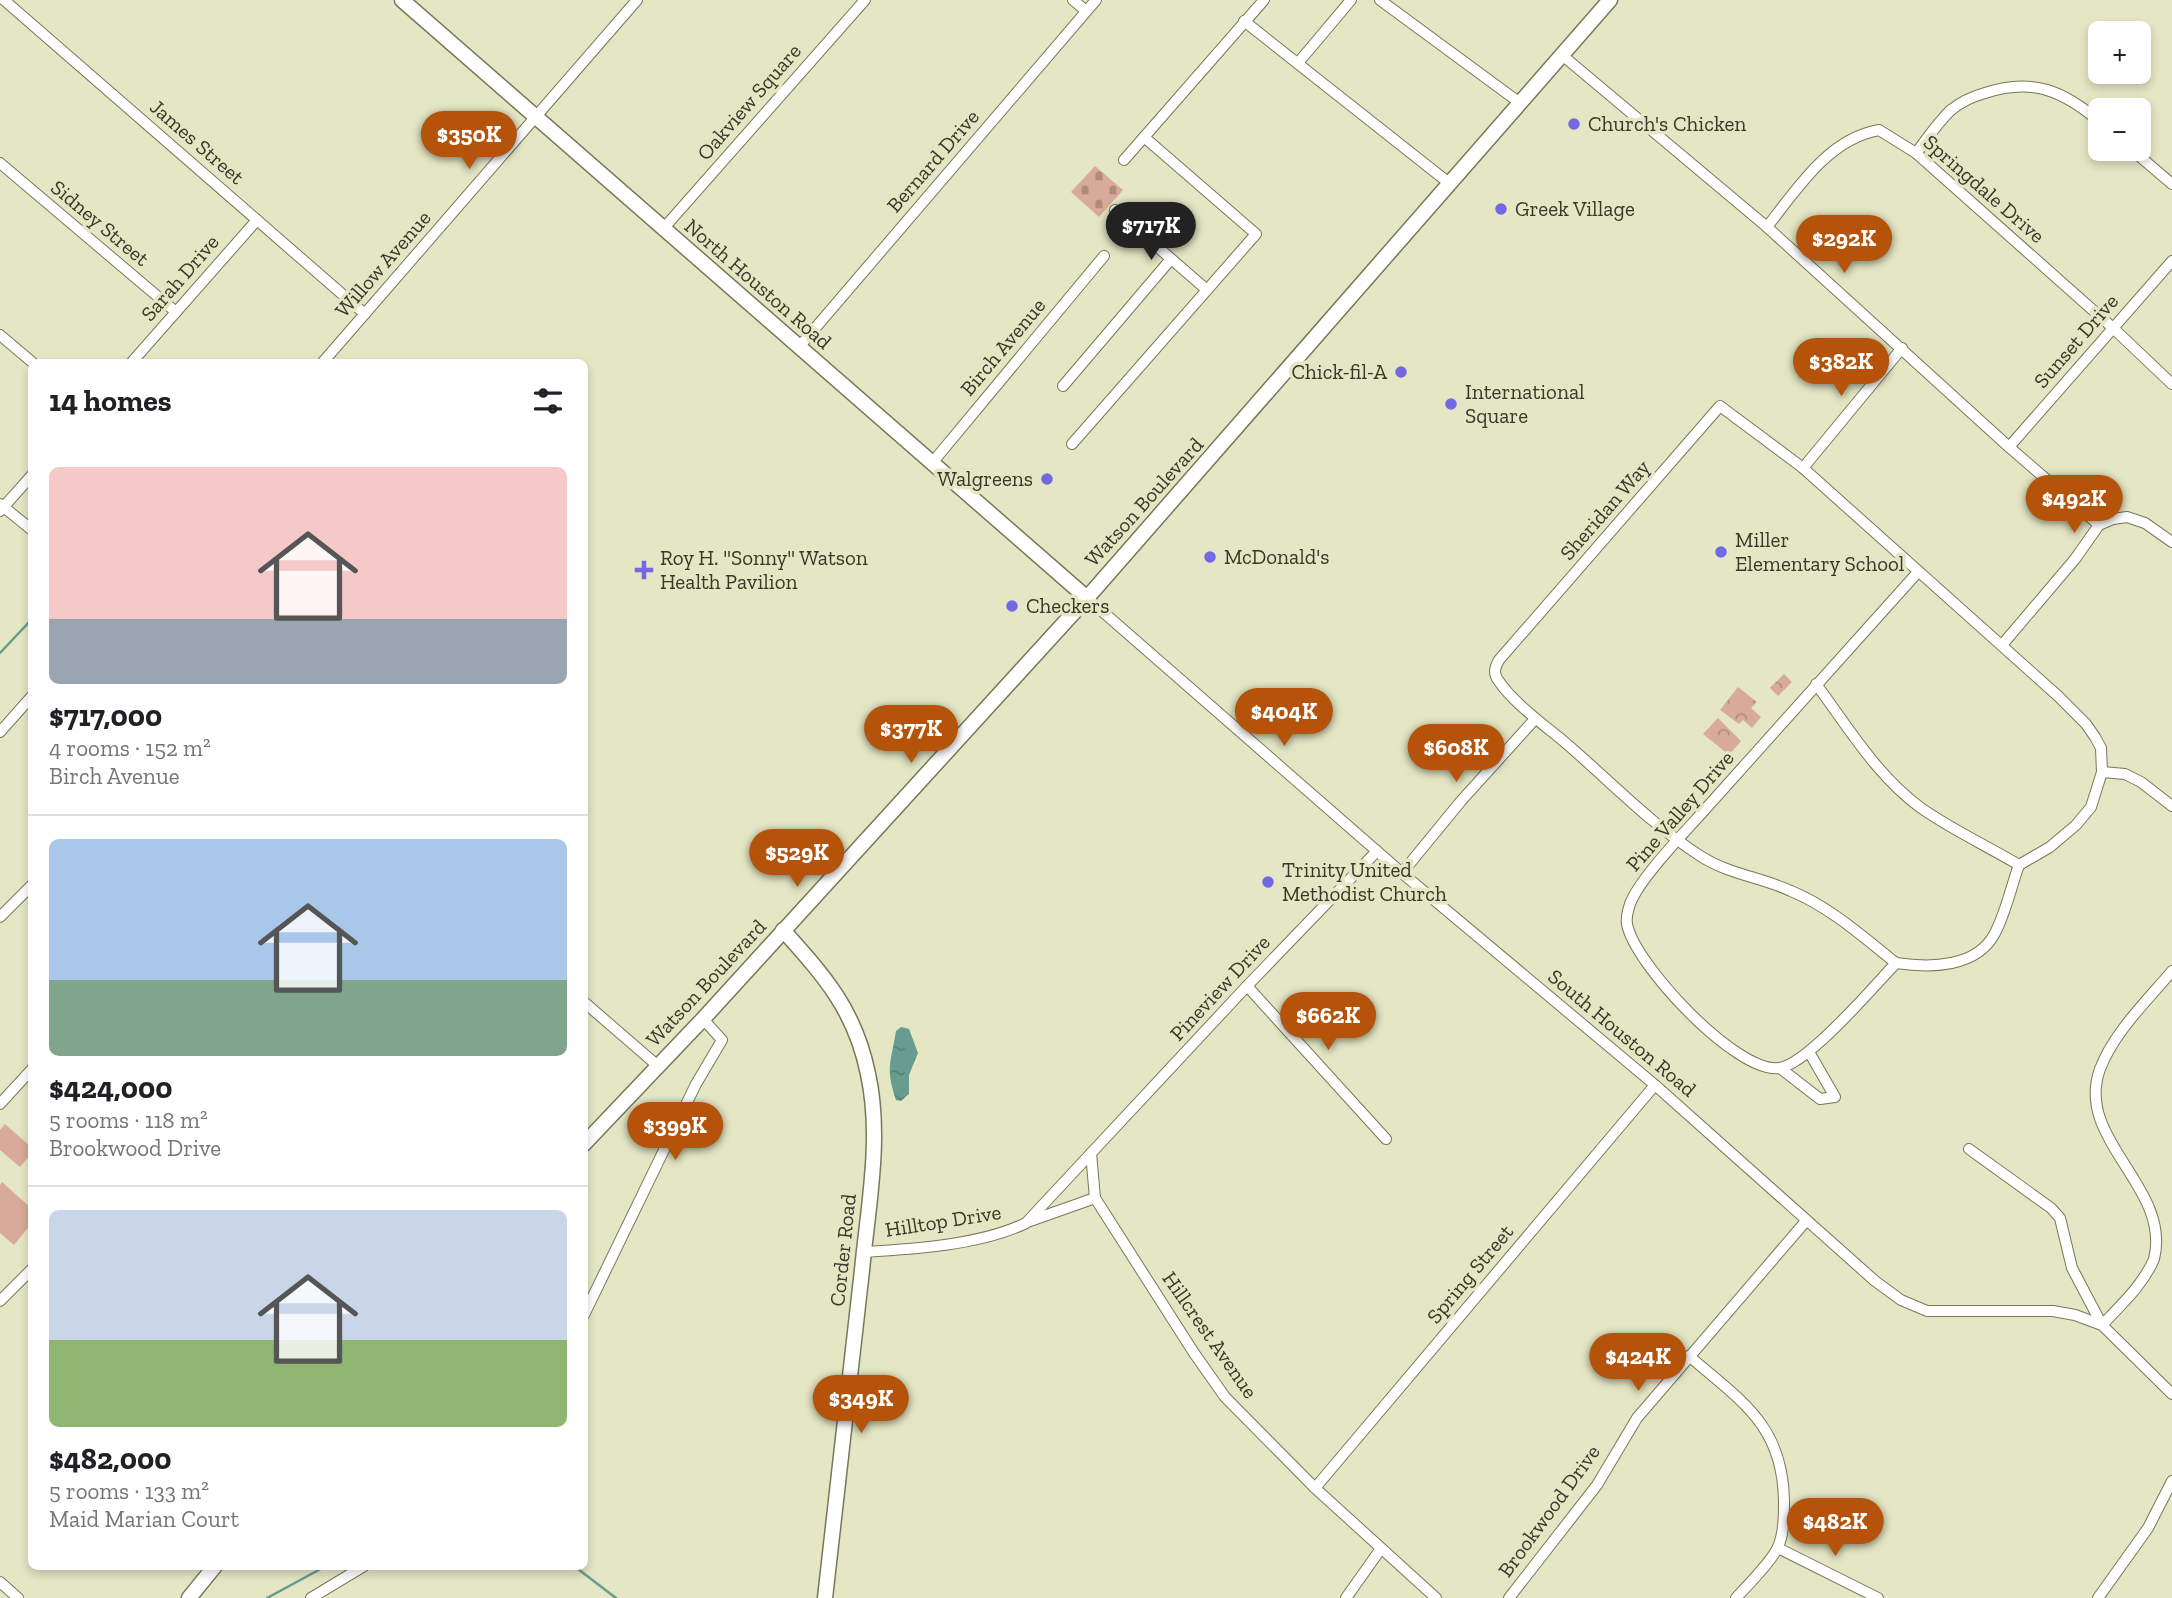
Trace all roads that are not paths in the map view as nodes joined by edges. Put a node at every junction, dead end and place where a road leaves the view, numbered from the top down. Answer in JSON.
{"nodes":[{"id":1,"x":4,"y":0,"type":"edge"},
{"id":2,"x":402,"y":0,"type":"edge"},
{"id":3,"x":637,"y":0,"type":"edge"},
{"id":4,"x":865,"y":0,"type":"edge"},
{"id":5,"x":1073,"y":0,"type":"edge"},
{"id":6,"x":1096,"y":0,"type":"edge"},
{"id":7,"x":1264,"y":0,"type":"edge"},
{"id":8,"x":1351,"y":0,"type":"edge"},
{"id":9,"x":1380,"y":0,"type":"edge"},
{"id":10,"x":1609,"y":0,"type":"edge"},
{"id":11,"x":1086,"y":11,"type":"junction"},
{"id":12,"x":1244,"y":21,"type":"junction"},
{"id":13,"x":1562,"y":55,"type":"junction"},
{"id":14,"x":1298,"y":63,"type":"junction"},
{"id":15,"x":1520,"y":103,"type":"junction"},
{"id":16,"x":2088,"y":112,"type":"edge"},
{"id":17,"x":535,"y":118,"type":"junction"},
{"id":18,"x":1144,"y":137,"type":"junction"},
{"id":19,"x":1916,"y":153,"type":"junction"},
{"id":20,"x":1124,"y":160,"type":"dead end"},
{"id":21,"x":2145,"y":161,"type":"edge"},
{"id":22,"x":0,"y":163,"type":"edge"},
{"id":23,"x":1449,"y":183,"type":"junction"},
{"id":24,"x":2172,"y":184,"type":"edge"},
{"id":25,"x":1115,"y":210,"type":"dead end"},
{"id":26,"x":257,"y":220,"type":"junction"},
{"id":27,"x":1767,"y":227,"type":"junction"},
{"id":28,"x":663,"y":229,"type":"junction"},
{"id":29,"x":1104,"y":256,"type":"dead end"},
{"id":30,"x":1171,"y":259,"type":"junction"},
{"id":31,"x":2172,"y":261,"type":"edge"},
{"id":32,"x":1207,"y":290,"type":"junction"},
{"id":33,"x":176,"y":312,"type":"junction"},
{"id":34,"x":365,"y":314,"type":"junction"},
{"id":35,"x":2113,"y":328,"type":"junction"},
{"id":36,"x":0,"y":335,"type":"edge"},
{"id":37,"x":799,"y":347,"type":"junction"},
{"id":38,"x":1902,"y":348,"type":"junction"},
{"id":39,"x":28,"y":359,"type":"edge"},
{"id":40,"x":135,"y":359,"type":"edge"},
{"id":41,"x":326,"y":359,"type":"edge"},
{"id":42,"x":2172,"y":384,"type":"edge"},
{"id":43,"x":1063,"y":386,"type":"dead end"},
{"id":44,"x":1072,"y":444,"type":"dead end"},
{"id":45,"x":2009,"y":447,"type":"junction"},
{"id":46,"x":932,"y":463,"type":"junction"},
{"id":47,"x":1802,"y":468,"type":"junction"},
{"id":48,"x":28,"y":479,"type":"edge"},
{"id":49,"x":1,"y":507,"type":"edge"},
{"id":50,"x":2099,"y":525,"type":"junction"},
{"id":51,"x":28,"y":527,"type":"edge"},
{"id":52,"x":2172,"y":542,"type":"edge"},
{"id":53,"x":1918,"y":572,"type":"junction"},
{"id":54,"x":1087,"y":598,"type":"junction"},
{"id":55,"x":2003,"y":645,"type":"junction"},
{"id":56,"x":1816,"y":684,"type":"junction"},
{"id":57,"x":28,"y":700,"type":"edge"},
{"id":58,"x":1535,"y":719,"type":"junction"},
{"id":59,"x":0,"y":732,"type":"edge"},
{"id":60,"x":2102,"y":772,"type":"junction"},
{"id":61,"x":2172,"y":806,"type":"edge"},
{"id":62,"x":1678,"y":840,"type":"junction"},
{"id":63,"x":1377,"y":850,"type":"junction"},
{"id":64,"x":2019,"y":865,"type":"junction"},
{"id":65,"x":1402,"y":873,"type":"junction"},
{"id":66,"x":28,"y":889,"type":"edge"},
{"id":67,"x":0,"y":917,"type":"edge"},
{"id":68,"x":783,"y":930,"type":"junction"},
{"id":69,"x":1896,"y":962,"type":"junction"},
{"id":70,"x":2172,"y":971,"type":"edge"},
{"id":71,"x":1247,"y":986,"type":"junction"},
{"id":72,"x":588,"y":1005,"type":"edge"},
{"id":73,"x":703,"y":1019,"type":"junction"},
{"id":74,"x":1809,"y":1052,"type":"junction"},
{"id":75,"x":658,"y":1066,"type":"junction"},
{"id":76,"x":1780,"y":1068,"type":"junction"},
{"id":77,"x":28,"y":1073,"type":"edge"},
{"id":78,"x":1655,"y":1085,"type":"junction"},
{"id":79,"x":0,"y":1104,"type":"edge"},
{"id":80,"x":1386,"y":1139,"type":"dead end"},
{"id":81,"x":588,"y":1140,"type":"edge"},
{"id":82,"x":1969,"y":1149,"type":"dead end"},
{"id":83,"x":1091,"y":1153,"type":"junction"},
{"id":84,"x":1095,"y":1198,"type":"junction"},
{"id":85,"x":1806,"y":1221,"type":"junction"},
{"id":86,"x":1026,"y":1223,"type":"junction"},
{"id":87,"x":864,"y":1252,"type":"junction"},
{"id":88,"x":28,"y":1273,"type":"edge"},
{"id":89,"x":0,"y":1301,"type":"edge"},
{"id":90,"x":588,"y":1307,"type":"edge"},
{"id":91,"x":2102,"y":1325,"type":"junction"},
{"id":92,"x":1689,"y":1356,"type":"junction"},
{"id":93,"x":2172,"y":1394,"type":"edge"},
{"id":94,"x":2172,"y":1480,"type":"edge"},
{"id":95,"x":1315,"y":1488,"type":"junction"},
{"id":96,"x":1778,"y":1548,"type":"junction"},
{"id":97,"x":1380,"y":1549,"type":"junction"},
{"id":98,"x":212,"y":1570,"type":"edge"},
{"id":99,"x":357,"y":1570,"type":"edge"},
{"id":100,"x":0,"y":1582,"type":"edge"},
{"id":101,"x":18,"y":1598,"type":"edge"},
{"id":102,"x":189,"y":1598,"type":"edge"},
{"id":103,"x":311,"y":1598,"type":"edge"},
{"id":104,"x":825,"y":1598,"type":"edge"},
{"id":105,"x":1346,"y":1598,"type":"edge"},
{"id":106,"x":1436,"y":1598,"type":"edge"},
{"id":107,"x":1509,"y":1598,"type":"edge"},
{"id":108,"x":1736,"y":1598,"type":"edge"},
{"id":109,"x":1878,"y":1598,"type":"edge"},
{"id":110,"x":2098,"y":1598,"type":"edge"}],
"edges":[{"from":1,"to":26,"type":"street","name":"James Street"},
{"from":2,"to":17,"type":"street","name":"North Houston Road"},
{"from":3,"to":17,"type":"street","name":"Willow Avenue"},
{"from":4,"to":28,"type":"street","name":"Oakview Square"},
{"from":5,"to":11,"type":"street"},
{"from":6,"to":11,"type":"street","name":"Bernard Drive"},
{"from":7,"to":12,"type":"street"},
{"from":8,"to":14,"type":"street"},
{"from":9,"to":15,"type":"street"},
{"from":10,"to":13,"type":"street","name":"Watson Boulevard"},
{"from":11,"to":37,"type":"street","name":"Bernard Drive"},
{"from":12,"to":14,"type":"street"},
{"from":12,"to":18,"type":"street"},
{"from":13,"to":15,"type":"street","name":"Watson Boulevard"},
{"from":13,"to":27,"type":"street"},
{"from":14,"to":23,"type":"street"},
{"from":15,"to":23,"type":"street","name":"Watson Boulevard"},
{"from":16,"to":19,"type":"street"},
{"from":17,"to":28,"type":"street","name":"North Houston Road"},
{"from":17,"to":34,"type":"street","name":"Willow Avenue"},
{"from":18,"to":20,"type":"street"},
{"from":18,"to":32,"type":"street"},
{"from":19,"to":27,"type":"street","name":"Springdale Drive"},
{"from":19,"to":35,"type":"street","name":"Springdale Drive"},
{"from":21,"to":24,"type":"street"},
{"from":22,"to":33,"type":"street","name":"Sidney Street"},
{"from":23,"to":54,"type":"street","name":"Watson Boulevard"},
{"from":25,"to":30,"type":"street"},
{"from":26,"to":33,"type":"street","name":"Sarah Drive"},
{"from":26,"to":34,"type":"street","name":"James Street"},
{"from":27,"to":38,"type":"street"},
{"from":28,"to":37,"type":"street","name":"North Houston Road"},
{"from":29,"to":46,"type":"street","name":"Birch Avenue"},
{"from":30,"to":32,"type":"street"},
{"from":30,"to":43,"type":"street"},
{"from":31,"to":35,"type":"street","name":"Sunset Drive"},
{"from":32,"to":44,"type":"street"},
{"from":33,"to":40,"type":"street","name":"Sarah Drive"},
{"from":34,"to":41,"type":"street","name":"Willow Avenue"},
{"from":35,"to":42,"type":"street","name":"Springdale Drive"},
{"from":35,"to":45,"type":"street","name":"Sunset Drive"},
{"from":36,"to":39,"type":"street"},
{"from":37,"to":46,"type":"street","name":"North Houston Road"},
{"from":38,"to":45,"type":"street"},
{"from":38,"to":47,"type":"street"},
{"from":45,"to":50,"type":"street"},
{"from":46,"to":54,"type":"street","name":"North Houston Road"},
{"from":47,"to":53,"type":"street"},
{"from":47,"to":58,"type":"street","name":"Sheridan Way"},
{"from":48,"to":49,"type":"street"},
{"from":49,"to":51,"type":"street"},
{"from":50,"to":52,"type":"street"},
{"from":50,"to":55,"type":"street"},
{"from":53,"to":55,"type":"street"},
{"from":53,"to":56,"type":"street","name":"Pine Valley Drive"},
{"from":54,"to":63,"type":"street","name":"South Houston Road"},
{"from":54,"to":68,"type":"street","name":"Watson Boulevard"},
{"from":55,"to":60,"type":"street"},
{"from":56,"to":62,"type":"street","name":"Pine Valley Drive"},
{"from":56,"to":64,"type":"street"},
{"from":57,"to":59,"type":"street"},
{"from":58,"to":62,"type":"street","name":"Sheridan Way"},
{"from":58,"to":65,"type":"street"},
{"from":60,"to":61,"type":"street"},
{"from":60,"to":64,"type":"street"},
{"from":62,"to":69,"type":"street","name":"Sheridan Way"},
{"from":62,"to":76,"type":"street","name":"Pine Valley Drive"},
{"from":63,"to":65,"type":"street","name":"South Houston Road"},
{"from":63,"to":71,"type":"street","name":"Pineview Drive"},
{"from":64,"to":69,"type":"street"},
{"from":65,"to":78,"type":"street","name":"South Houston Road"},
{"from":66,"to":67,"type":"street"},
{"from":68,"to":73,"type":"street","name":"Watson Boulevard"},
{"from":68,"to":87,"type":"street","name":"Corder Road"},
{"from":69,"to":74,"type":"street"},
{"from":70,"to":91,"type":"street"},
{"from":71,"to":80,"type":"street"},
{"from":71,"to":83,"type":"street","name":"Pineview Drive"},
{"from":72,"to":75,"type":"street"},
{"from":73,"to":75,"type":"street","name":"Watson Boulevard"},
{"from":73,"to":90,"type":"street"},
{"from":74,"to":76,"type":"street"},
{"from":74,"to":76,"type":"street"},
{"from":75,"to":81,"type":"street","name":"Watson Boulevard"},
{"from":77,"to":79,"type":"street"},
{"from":78,"to":85,"type":"street","name":"South Houston Road"},
{"from":78,"to":95,"type":"street","name":"Spring Street"},
{"from":82,"to":91,"type":"street"},
{"from":83,"to":84,"type":"street","name":"Hillcrest Avenue"},
{"from":83,"to":86,"type":"street","name":"Hilltop Drive"},
{"from":84,"to":86,"type":"street","name":"Hilltop Drive"},
{"from":84,"to":95,"type":"street","name":"Hillcrest Avenue"},
{"from":85,"to":91,"type":"street","name":"South Houston Road"},
{"from":85,"to":92,"type":"street","name":"Brookwood Drive"},
{"from":86,"to":87,"type":"street","name":"Hilltop Drive"},
{"from":87,"to":104,"type":"street","name":"Corder Road"},
{"from":88,"to":89,"type":"street"},
{"from":91,"to":93,"type":"street","name":"South Houston Road"},
{"from":92,"to":96,"type":"street"},
{"from":92,"to":107,"type":"street","name":"Brookwood Drive"},
{"from":94,"to":110,"type":"street"},
{"from":95,"to":97,"type":"street","name":"Hillcrest Avenue"},
{"from":96,"to":108,"type":"street"},
{"from":96,"to":109,"type":"street"},
{"from":97,"to":105,"type":"street"},
{"from":97,"to":106,"type":"street","name":"Hillcrest Avenue"},
{"from":98,"to":102,"type":"street"},
{"from":99,"to":103,"type":"street"},
{"from":100,"to":101,"type":"street"}]}
